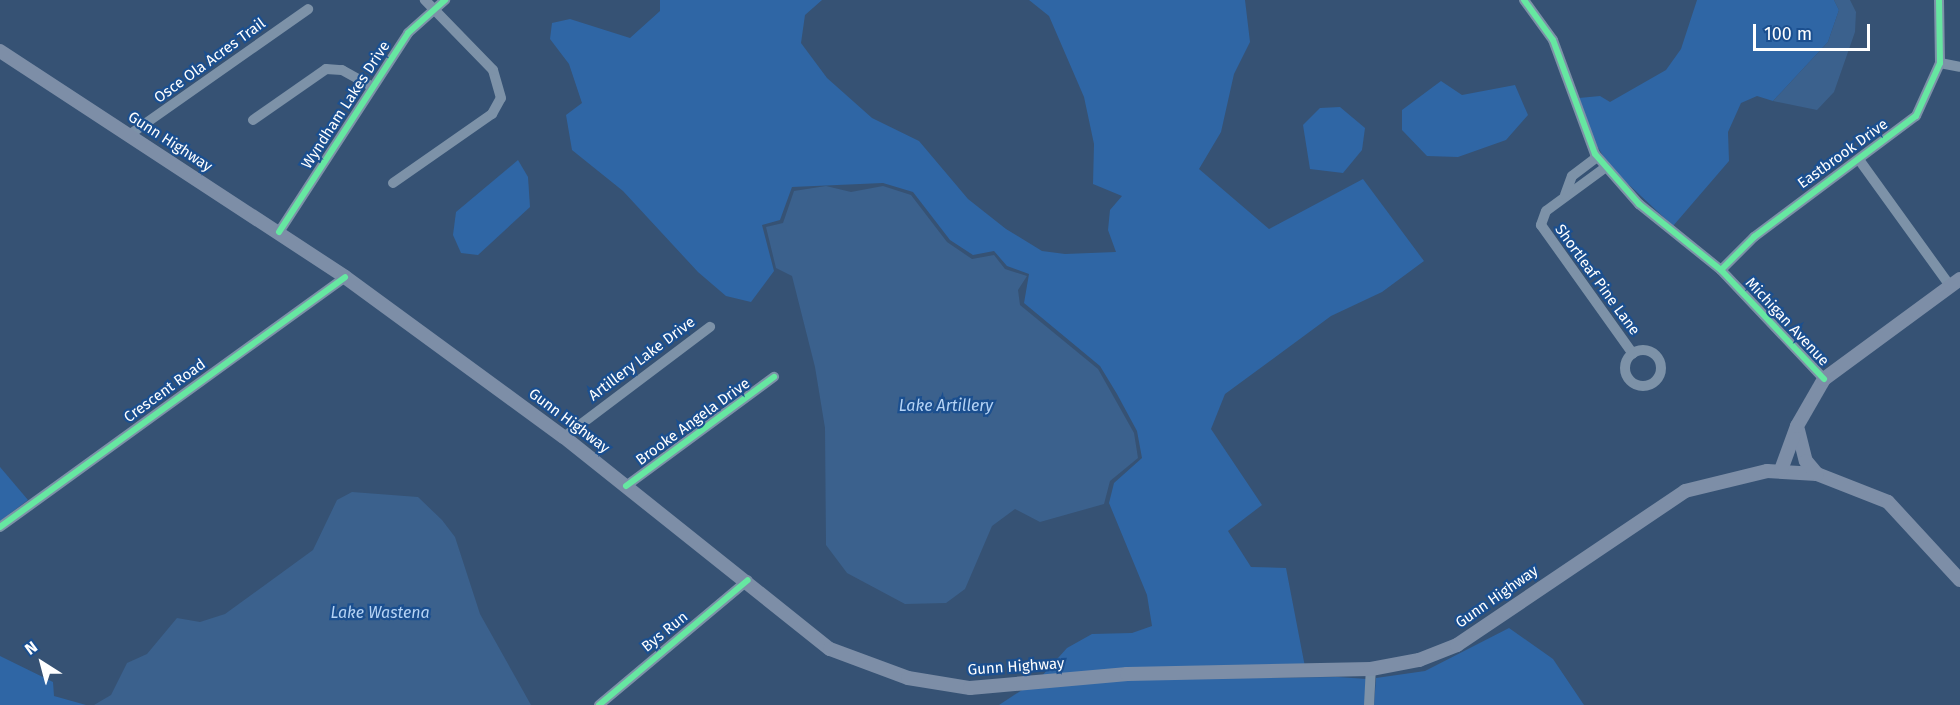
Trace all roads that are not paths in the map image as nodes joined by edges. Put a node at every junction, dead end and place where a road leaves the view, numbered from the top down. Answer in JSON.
{"nodes":[{"id":1,"x":425,"y":0,"type":"edge"},
{"id":2,"x":445,"y":0,"type":"edge"},
{"id":3,"x":1524,"y":0,"type":"edge"},
{"id":4,"x":1940,"y":0,"type":"edge"},
{"id":5,"x":308,"y":9,"type":"dead end"},
{"id":6,"x":433,"y":10,"type":"junction"},
{"id":7,"x":0,"y":51,"type":"edge"},
{"id":8,"x":1940,"y":63,"type":"junction"},
{"id":9,"x":1960,"y":67,"type":"edge"},
{"id":10,"x":371,"y":86,"type":"junction"},
{"id":11,"x":253,"y":120,"type":"dead end"},
{"id":12,"x":129,"y":135,"type":"junction"},
{"id":13,"x":1597,"y":157,"type":"junction"},
{"id":14,"x":1860,"y":161,"type":"junction"},
{"id":15,"x":1606,"y":167,"type":"junction"},
{"id":16,"x":393,"y":183,"type":"dead end"},
{"id":17,"x":1565,"y":195,"type":"junction"},
{"id":18,"x":279,"y":232,"type":"junction"},
{"id":19,"x":1721,"y":270,"type":"junction"},
{"id":20,"x":345,"y":277,"type":"junction"},
{"id":21,"x":1955,"y":282,"type":"edge"},
{"id":22,"x":710,"y":327,"type":"dead end"},
{"id":23,"x":1633,"y":354,"type":"dead end"},
{"id":24,"x":774,"y":377,"type":"dead end"},
{"id":25,"x":1824,"y":379,"type":"junction"},
{"id":26,"x":1797,"y":426,"type":"junction"},
{"id":27,"x":564,"y":436,"type":"junction"},
{"id":28,"x":1781,"y":470,"type":"junction"},
{"id":29,"x":1817,"y":474,"type":"junction"},
{"id":30,"x":626,"y":486,"type":"junction"},
{"id":31,"x":0,"y":526,"type":"edge"},
{"id":32,"x":748,"y":580,"type":"junction"},
{"id":33,"x":1960,"y":580,"type":"edge"},
{"id":34,"x":1371,"y":669,"type":"junction"},
{"id":35,"x":599,"y":705,"type":"edge"},
{"id":36,"x":1369,"y":705,"type":"edge"}],
"edges":[{"from":1,"to":6,"type":"street"},
{"from":2,"to":6,"type":"street","name":"Wyndham Lakes Drive"},
{"from":3,"to":13,"type":"street","name":"Michigan Avenue"},
{"from":4,"to":8,"type":"street","name":"Eastbrook Drive"},
{"from":5,"to":12,"type":"street","name":"Osce Ola Acres Trail"},
{"from":6,"to":10,"type":"street","name":"Wyndham Lakes Drive"},
{"from":6,"to":16,"type":"street"},
{"from":7,"to":12,"type":"main road","name":"Gunn Highway"},
{"from":8,"to":9,"type":"street"},
{"from":8,"to":14,"type":"street","name":"Eastbrook Drive"},
{"from":10,"to":11,"type":"street"},
{"from":10,"to":18,"type":"street","name":"Wyndham Lakes Drive"},
{"from":12,"to":18,"type":"main road","name":"Gunn Highway"},
{"from":13,"to":15,"type":"street","name":"Michigan Avenue"},
{"from":13,"to":17,"type":"street","name":"Shortleaf Pine Lane"},
{"from":14,"to":19,"type":"street","name":"Eastbrook Drive"},
{"from":14,"to":21,"type":"street"},
{"from":15,"to":17,"type":"street","name":"Shortleaf Pine Lane"},
{"from":15,"to":19,"type":"street","name":"Michigan Avenue"},
{"from":17,"to":23,"type":"street","name":"Shortleaf Pine Lane"},
{"from":18,"to":20,"type":"main road","name":"Gunn Highway"},
{"from":19,"to":25,"type":"street","name":"Michigan Avenue"},
{"from":20,"to":27,"type":"main road","name":"Gunn Highway"},
{"from":20,"to":31,"type":"street","name":"Crescent Road"},
{"from":21,"to":25,"type":"main road"},
{"from":22,"to":27,"type":"street","name":"Artillery Lake Drive"},
{"from":24,"to":30,"type":"street","name":"Brooke Angela Drive"},
{"from":25,"to":26,"type":"main road"},
{"from":26,"to":28,"type":"main road"},
{"from":26,"to":29,"type":"main road"},
{"from":27,"to":30,"type":"main road","name":"Gunn Highway"},
{"from":28,"to":29,"type":"main road","name":"Gunn Highway"},
{"from":28,"to":34,"type":"main road","name":"Gunn Highway"},
{"from":29,"to":33,"type":"main road","name":"Gunn Highway"},
{"from":30,"to":32,"type":"main road","name":"Gunn Highway"},
{"from":32,"to":34,"type":"main road","name":"Gunn Highway"},
{"from":32,"to":35,"type":"street","name":"Bys Run"},
{"from":34,"to":36,"type":"street"}]}
